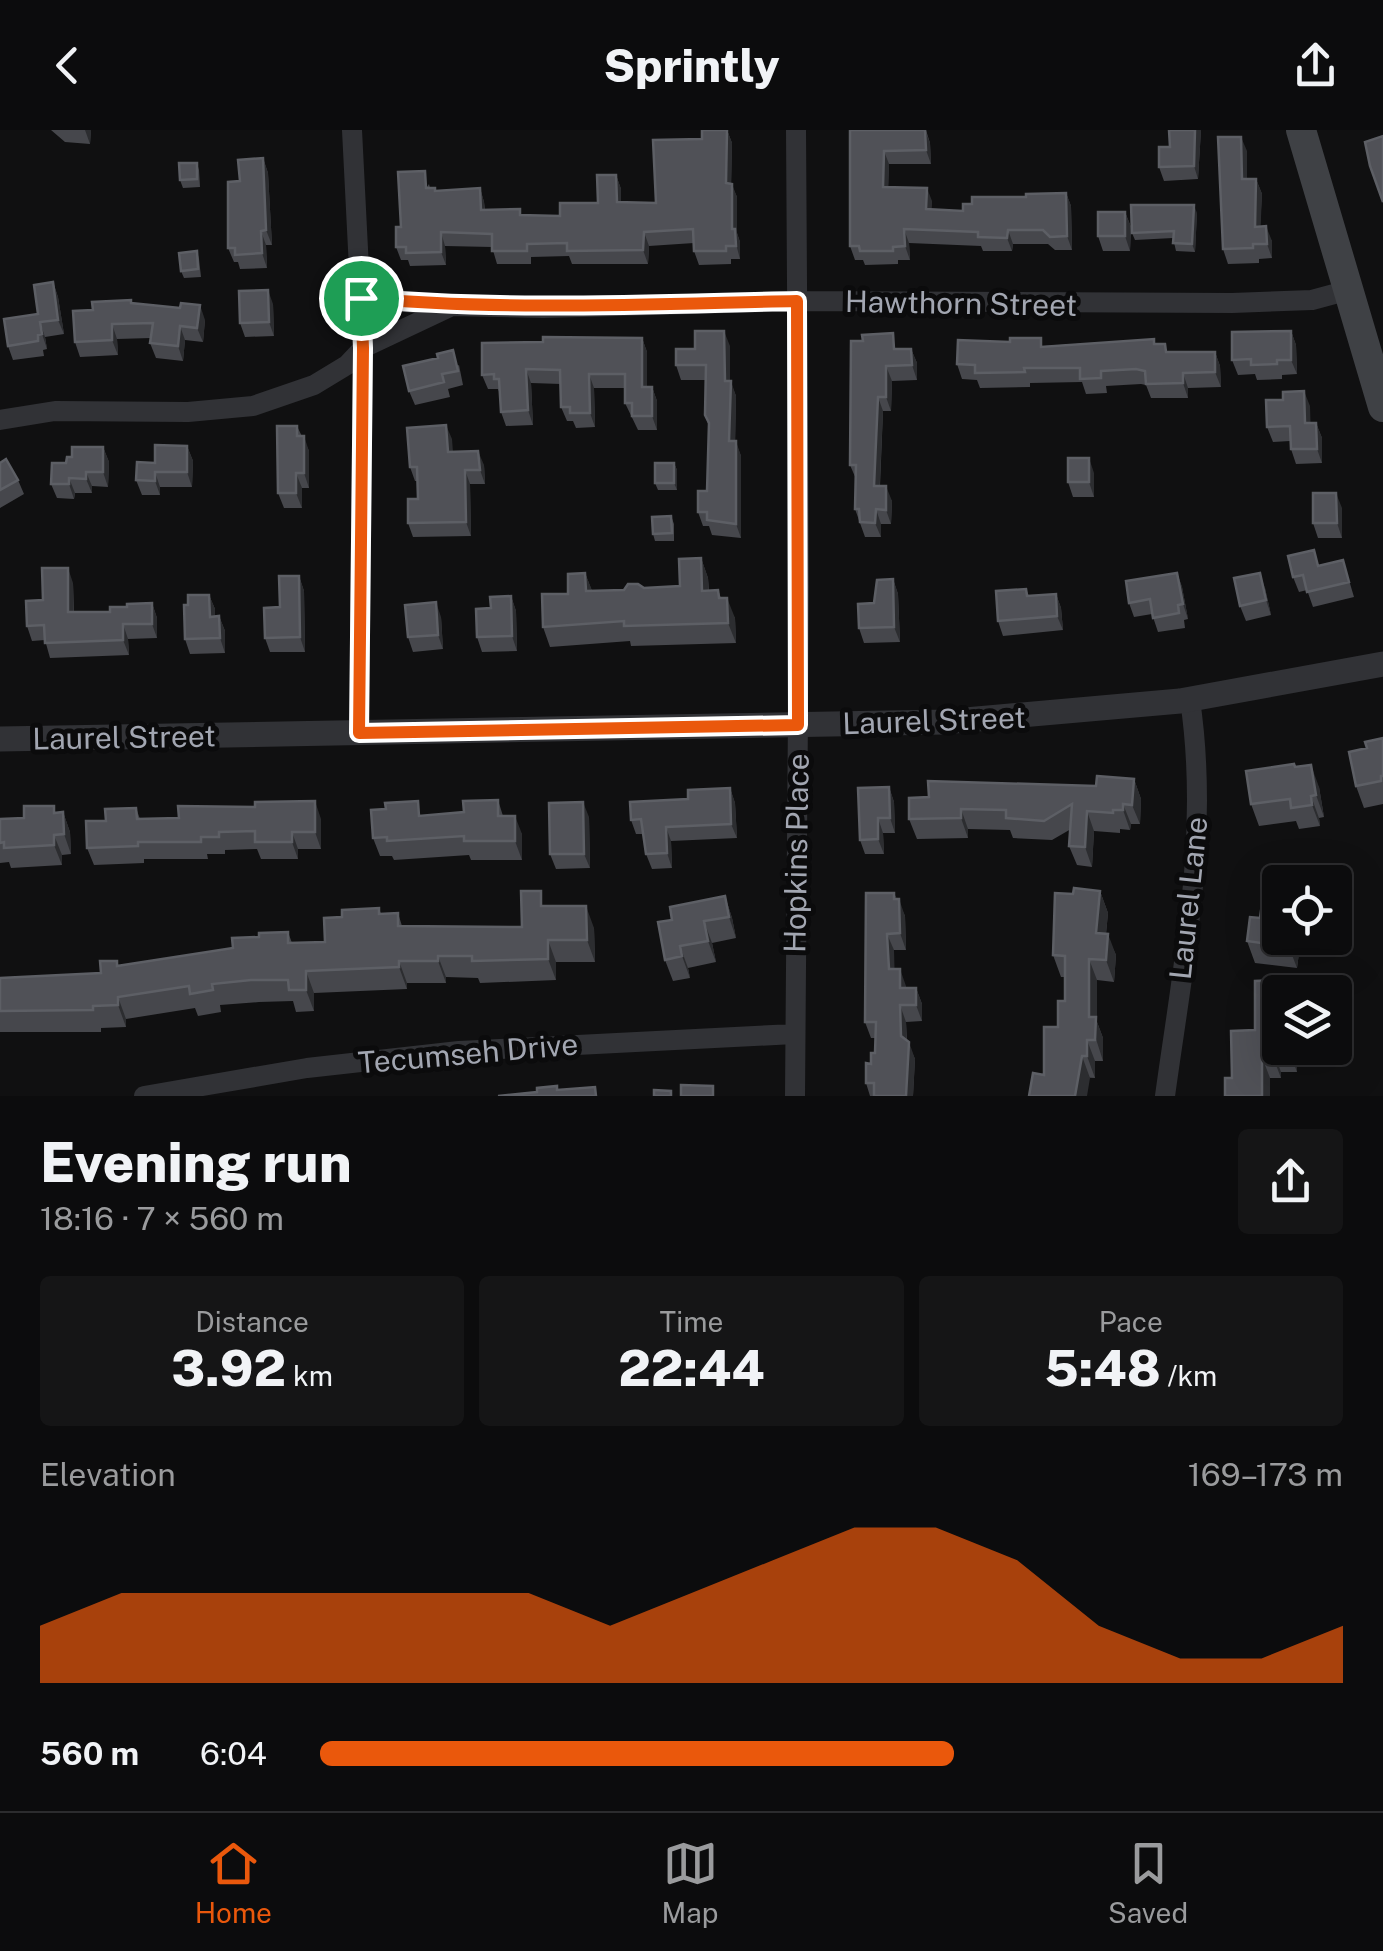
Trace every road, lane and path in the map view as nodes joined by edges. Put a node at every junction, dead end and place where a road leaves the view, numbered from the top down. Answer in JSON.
{"nodes":[{"id":1,"x":352,"y":130,"type":"edge"},
{"id":2,"x":796,"y":130,"type":"edge"},
{"id":3,"x":1301,"y":130,"type":"edge"},
{"id":4,"x":1349,"y":290,"type":"junction"},
{"id":5,"x":361,"y":298,"type":"junction"},
{"id":6,"x":797,"y":301,"type":"junction"},
{"id":7,"x":452,"y":306,"type":"junction"},
{"id":8,"x":363,"y":348,"type":"junction"},
{"id":9,"x":1382,"y":401,"type":"edge"},
{"id":10,"x":0,"y":420,"type":"edge"},
{"id":11,"x":1383,"y":664,"type":"edge"},
{"id":12,"x":1190,"y":700,"type":"junction"},
{"id":13,"x":798,"y":725,"type":"junction"},
{"id":14,"x":359,"y":733,"type":"junction"},
{"id":15,"x":0,"y":739,"type":"edge"},
{"id":16,"x":794,"y":1034,"type":"junction"},
{"id":17,"x":144,"y":1096,"type":"edge"},
{"id":18,"x":795,"y":1096,"type":"edge"},
{"id":19,"x":1165,"y":1096,"type":"edge"}],
"edges":[{"from":1,"to":5,"type":"street"},
{"from":2,"to":6,"type":"street","name":"Hopkins Place"},
{"from":3,"to":4,"type":"main road"},
{"from":4,"to":6,"type":"street","name":"Hawthorn Street"},
{"from":4,"to":9,"type":"main road"},
{"from":5,"to":7,"type":"street","name":"Hawthorn Street"},
{"from":5,"to":8,"type":"street"},
{"from":6,"to":7,"type":"street","name":"Hawthorn Street"},
{"from":6,"to":13,"type":"street","name":"Hopkins Place"},
{"from":7,"to":8,"type":"street","name":"Hawthorn Street"},
{"from":8,"to":10,"type":"street","name":"Hawthorn Street"},
{"from":8,"to":14,"type":"street"},
{"from":11,"to":12,"type":"street","name":"Laurel Street"},
{"from":12,"to":13,"type":"street","name":"Laurel Street"},
{"from":12,"to":19,"type":"street","name":"Laurel Lane"},
{"from":13,"to":14,"type":"street","name":"Laurel Street"},
{"from":13,"to":16,"type":"street","name":"Hopkins Place"},
{"from":14,"to":15,"type":"street","name":"Laurel Street"},
{"from":16,"to":17,"type":"street","name":"Tecumseh Drive"},
{"from":16,"to":18,"type":"street","name":"Hopkins Place"}]}
